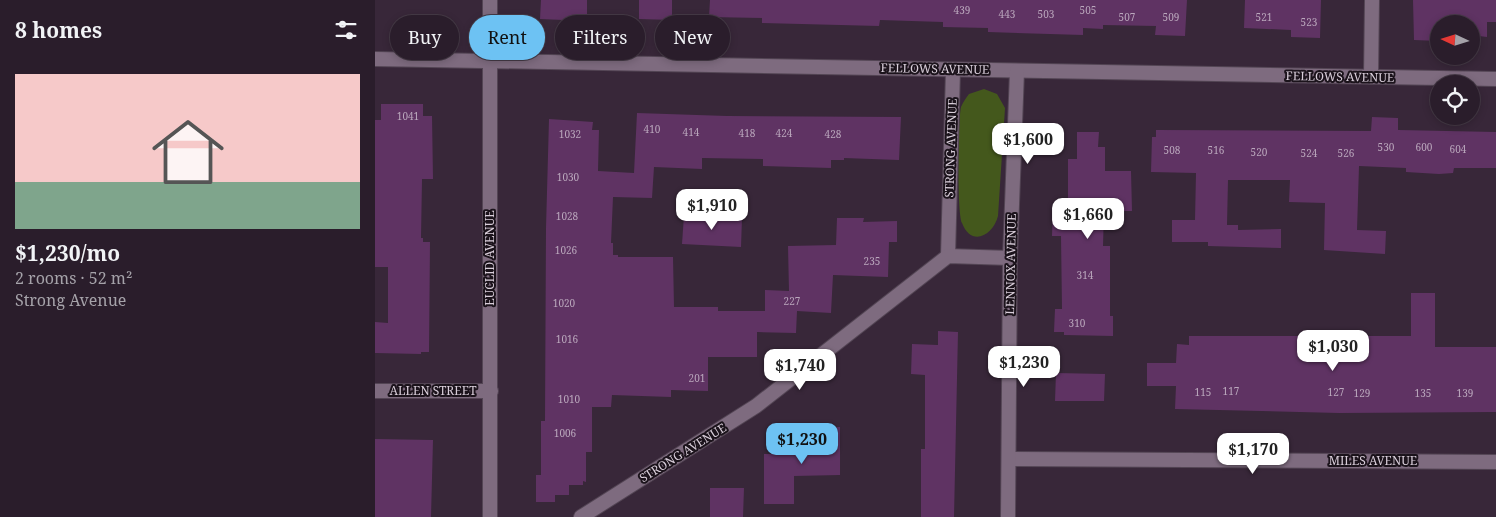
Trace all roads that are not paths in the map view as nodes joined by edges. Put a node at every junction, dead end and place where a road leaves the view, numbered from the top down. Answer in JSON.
{"nodes":[{"id":1,"x":490,"y":0,"type":"edge"},
{"id":2,"x":1372,"y":0,"type":"edge"},
{"id":3,"x":375,"y":59,"type":"edge"},
{"id":4,"x":490,"y":62,"type":"junction"},
{"id":5,"x":953,"y":70,"type":"junction"},
{"id":6,"x":1017,"y":71,"type":"junction"},
{"id":7,"x":1371,"y":77,"type":"junction"},
{"id":8,"x":1496,"y":79,"type":"edge"},
{"id":9,"x":948,"y":256,"type":"junction"},
{"id":10,"x":1010,"y":258,"type":"junction"},
{"id":11,"x":375,"y":391,"type":"edge"},
{"id":12,"x":491,"y":391,"type":"junction"},
{"id":13,"x":1009,"y":459,"type":"junction"},
{"id":14,"x":1496,"y":462,"type":"edge"},
{"id":15,"x":490,"y":517,"type":"edge"},
{"id":16,"x":581,"y":517,"type":"edge"},
{"id":17,"x":1008,"y":517,"type":"edge"}],
"edges":[{"from":1,"to":4,"type":"street","name":"EUCLID AVENUE"},
{"from":2,"to":7,"type":"street"},
{"from":3,"to":4,"type":"street","name":"FELLOWS AVENUE"},
{"from":4,"to":5,"type":"street","name":"FELLOWS AVENUE"},
{"from":4,"to":12,"type":"street","name":"EUCLID AVENUE"},
{"from":5,"to":6,"type":"street","name":"FELLOWS AVENUE"},
{"from":5,"to":9,"type":"street","name":"STRONG AVENUE"},
{"from":6,"to":7,"type":"street","name":"FELLOWS AVENUE"},
{"from":6,"to":10,"type":"street","name":"LENNOX AVENUE"},
{"from":7,"to":8,"type":"street","name":"FELLOWS AVENUE"},
{"from":9,"to":10,"type":"street"},
{"from":9,"to":16,"type":"street","name":"STRONG AVENUE"},
{"from":10,"to":13,"type":"street","name":"LENNOX AVENUE"},
{"from":11,"to":12,"type":"street","name":"ALLEN STREET"},
{"from":12,"to":15,"type":"street","name":"EUCLID AVENUE"},
{"from":13,"to":14,"type":"street","name":"MILES AVENUE"},
{"from":13,"to":17,"type":"street","name":"LENNOX AVENUE"}]}
